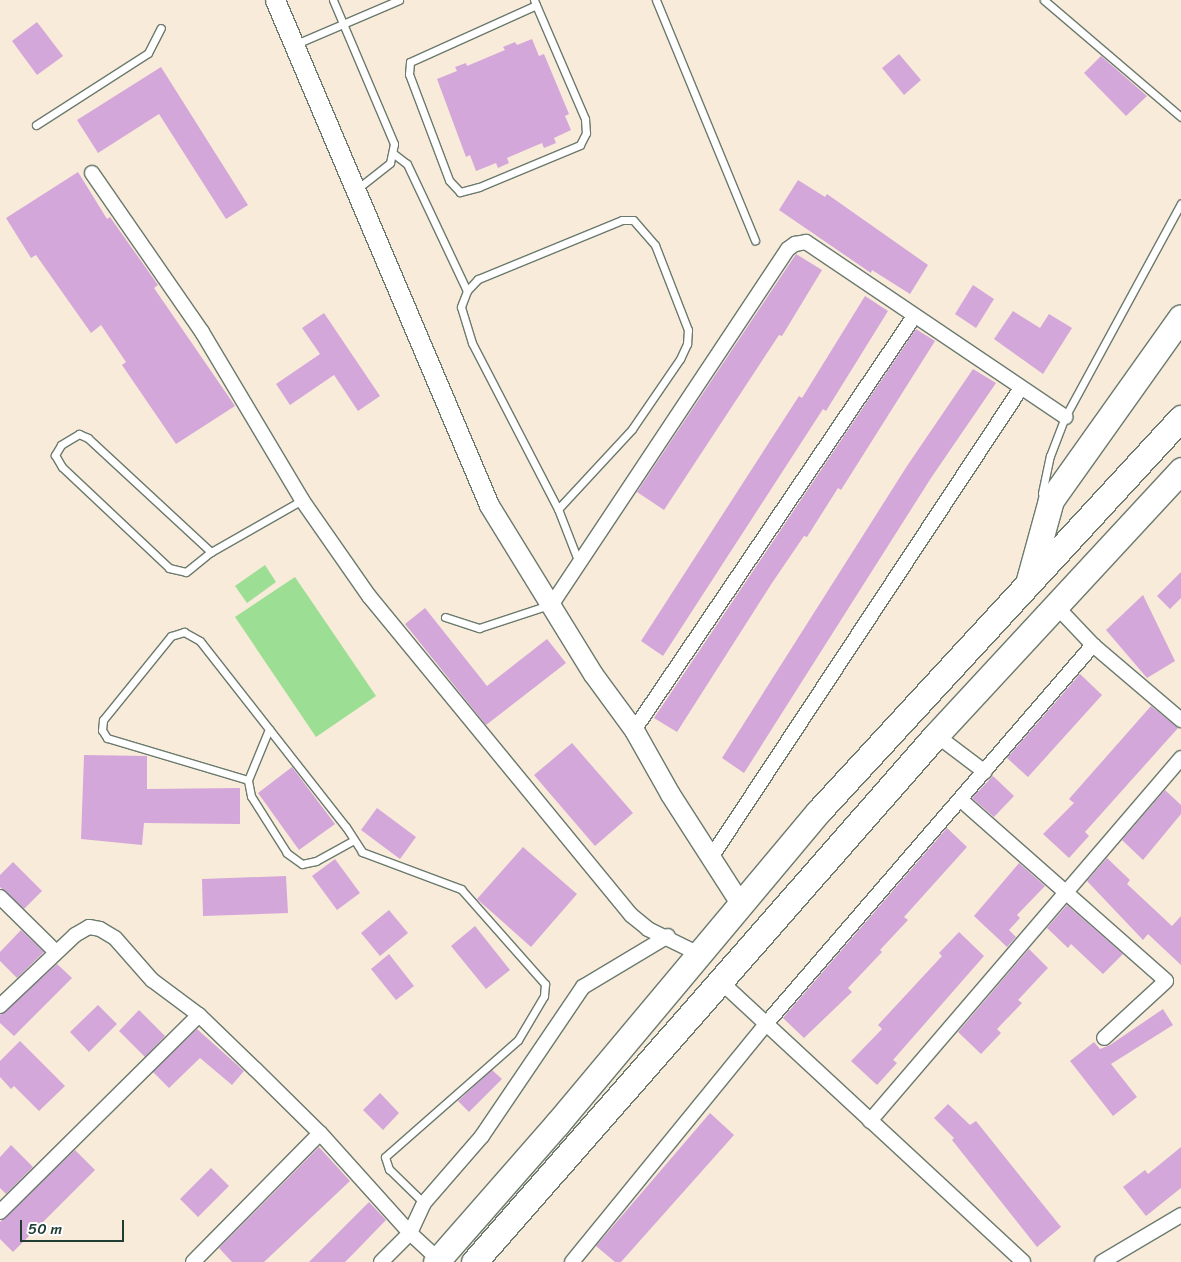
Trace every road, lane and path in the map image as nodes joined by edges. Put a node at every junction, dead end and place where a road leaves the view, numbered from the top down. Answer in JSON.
{"nodes":[{"id":1,"x":275,"y":0,"type":"edge"},
{"id":2,"x":333,"y":0,"type":"edge"},
{"id":3,"x":399,"y":0,"type":"edge"},
{"id":4,"x":656,"y":0,"type":"edge"},
{"id":5,"x":1044,"y":0,"type":"edge"},
{"id":6,"x":535,"y":3,"type":"edge"},
{"id":7,"x":342,"y":24,"type":"junction"},
{"id":8,"x":161,"y":28,"type":"dead end"},
{"id":9,"x":294,"y":44,"type":"junction"},
{"id":10,"x":1181,"y":117,"type":"edge"},
{"id":11,"x":36,"y":125,"type":"dead end"},
{"id":12,"x":394,"y":154,"type":"junction"},
{"id":13,"x":92,"y":173,"type":"dead end"},
{"id":14,"x":357,"y":189,"type":"junction"},
{"id":15,"x":1181,"y":203,"type":"edge"},
{"id":16,"x":755,"y":240,"type":"dead end"},
{"id":17,"x":467,"y":291,"type":"junction"},
{"id":18,"x":914,"y":316,"type":"junction"},
{"id":19,"x":1181,"y":317,"type":"edge"},
{"id":20,"x":1021,"y":388,"type":"junction"},
{"id":21,"x":1065,"y":417,"type":"junction"},
{"id":22,"x":1181,"y":418,"type":"edge"},
{"id":23,"x":1181,"y":470,"type":"edge"},
{"id":24,"x":1181,"y":491,"type":"edge"},
{"id":25,"x":1042,"y":493,"type":"dead end"},
{"id":26,"x":302,"y":500,"type":"junction"},
{"id":27,"x":558,"y":509,"type":"junction"},
{"id":28,"x":211,"y":552,"type":"junction"},
{"id":29,"x":579,"y":564,"type":"junction"},
{"id":30,"x":1028,"y":584,"type":"junction"},
{"id":31,"x":552,"y":604,"type":"junction"},
{"id":32,"x":1057,"y":607,"type":"junction"},
{"id":33,"x":445,"y":616,"type":"dead end"},
{"id":34,"x":1093,"y":644,"type":"junction"},
{"id":35,"x":1181,"y":720,"type":"edge"},
{"id":36,"x":269,"y":729,"type":"junction"},
{"id":37,"x":634,"y":730,"type":"junction"},
{"id":38,"x":936,"y":735,"type":"junction"},
{"id":39,"x":1181,"y":758,"type":"edge"},
{"id":40,"x":985,"y":772,"type":"junction"},
{"id":41,"x":248,"y":780,"type":"junction"},
{"id":42,"x":960,"y":800,"type":"junction"},
{"id":43,"x":354,"y":840,"type":"junction"},
{"id":44,"x":710,"y":859,"type":"junction"},
{"id":45,"x":1066,"y":894,"type":"junction"},
{"id":46,"x":0,"y":897,"type":"edge"},
{"id":47,"x":740,"y":903,"type":"junction"},
{"id":48,"x":668,"y":936,"type":"junction"},
{"id":49,"x":55,"y":951,"type":"junction"},
{"id":50,"x":697,"y":953,"type":"junction"},
{"id":51,"x":720,"y":982,"type":"junction"},
{"id":52,"x":0,"y":1006,"type":"edge"},
{"id":53,"x":199,"y":1015,"type":"junction"},
{"id":54,"x":765,"y":1025,"type":"junction"},
{"id":55,"x":1104,"y":1038,"type":"dead end"},
{"id":56,"x":870,"y":1121,"type":"junction"},
{"id":57,"x":320,"y":1133,"type":"junction"},
{"id":58,"x":424,"y":1203,"type":"junction"},
{"id":59,"x":0,"y":1212,"type":"edge"},
{"id":60,"x":1181,"y":1215,"type":"edge"},
{"id":61,"x":410,"y":1233,"type":"junction"},
{"id":62,"x":437,"y":1261,"type":"edge"},
{"id":63,"x":193,"y":1262,"type":"edge"},
{"id":64,"x":381,"y":1262,"type":"edge"},
{"id":65,"x":474,"y":1262,"type":"edge"},
{"id":66,"x":572,"y":1262,"type":"edge"},
{"id":67,"x":1023,"y":1262,"type":"edge"},
{"id":68,"x":1102,"y":1262,"type":"edge"}],
"edges":[{"from":1,"to":9,"type":"street"},
{"from":2,"to":7,"type":"lane"},
{"from":3,"to":7,"type":"lane"},
{"from":4,"to":16,"type":"lane"},
{"from":5,"to":10,"type":"lane"},
{"from":6,"to":6,"type":"lane"},
{"from":7,"to":9,"type":"lane"},
{"from":7,"to":12,"type":"lane"},
{"from":8,"to":11,"type":"lane"},
{"from":9,"to":14,"type":"street"},
{"from":12,"to":14,"type":"lane"},
{"from":12,"to":17,"type":"lane"},
{"from":13,"to":26,"type":"street"},
{"from":14,"to":31,"type":"street"},
{"from":15,"to":21,"type":"lane"},
{"from":17,"to":27,"type":"lane"},
{"from":17,"to":27,"type":"lane"},
{"from":18,"to":20,"type":"street"},
{"from":18,"to":29,"type":"street"},
{"from":18,"to":37,"type":"street"},
{"from":19,"to":30,"type":"highway"},
{"from":20,"to":21,"type":"street"},
{"from":20,"to":44,"type":"street"},
{"from":21,"to":25,"type":"lane"},
{"from":22,"to":30,"type":"highway"},
{"from":23,"to":32,"type":"highway"},
{"from":24,"to":32,"type":"highway"},
{"from":26,"to":28,"type":"lane"},
{"from":26,"to":48,"type":"street"},
{"from":27,"to":29,"type":"lane"},
{"from":28,"to":28,"type":"lane"},
{"from":29,"to":31,"type":"street"},
{"from":30,"to":47,"type":"highway"},
{"from":31,"to":33,"type":"lane"},
{"from":31,"to":37,"type":"street"},
{"from":32,"to":34,"type":"street"},
{"from":32,"to":38,"type":"highway"},
{"from":34,"to":35,"type":"street"},
{"from":34,"to":40,"type":"street"},
{"from":36,"to":41,"type":"lane"},
{"from":36,"to":41,"type":"lane"},
{"from":36,"to":43,"type":"lane"},
{"from":37,"to":44,"type":"street"},
{"from":38,"to":40,"type":"street"},
{"from":38,"to":51,"type":"highway"},
{"from":39,"to":45,"type":"street"},
{"from":40,"to":42,"type":"street"},
{"from":41,"to":43,"type":"lane"},
{"from":42,"to":45,"type":"street"},
{"from":42,"to":54,"type":"street"},
{"from":43,"to":58,"type":"lane"},
{"from":44,"to":47,"type":"street"},
{"from":45,"to":55,"type":"street"},
{"from":45,"to":56,"type":"street"},
{"from":46,"to":49,"type":"street"},
{"from":47,"to":50,"type":"highway"},
{"from":48,"to":50,"type":"street"},
{"from":48,"to":58,"type":"street"},
{"from":49,"to":52,"type":"street"},
{"from":49,"to":53,"type":"street"},
{"from":50,"to":62,"type":"highway"},
{"from":51,"to":54,"type":"street"},
{"from":51,"to":65,"type":"highway"},
{"from":53,"to":57,"type":"street"},
{"from":53,"to":59,"type":"street"},
{"from":54,"to":56,"type":"street"},
{"from":54,"to":66,"type":"street"},
{"from":56,"to":67,"type":"street"},
{"from":57,"to":61,"type":"street"},
{"from":57,"to":63,"type":"street"},
{"from":58,"to":61,"type":"street"},
{"from":60,"to":68,"type":"street"},
{"from":61,"to":62,"type":"street"},
{"from":61,"to":64,"type":"street"}]}
